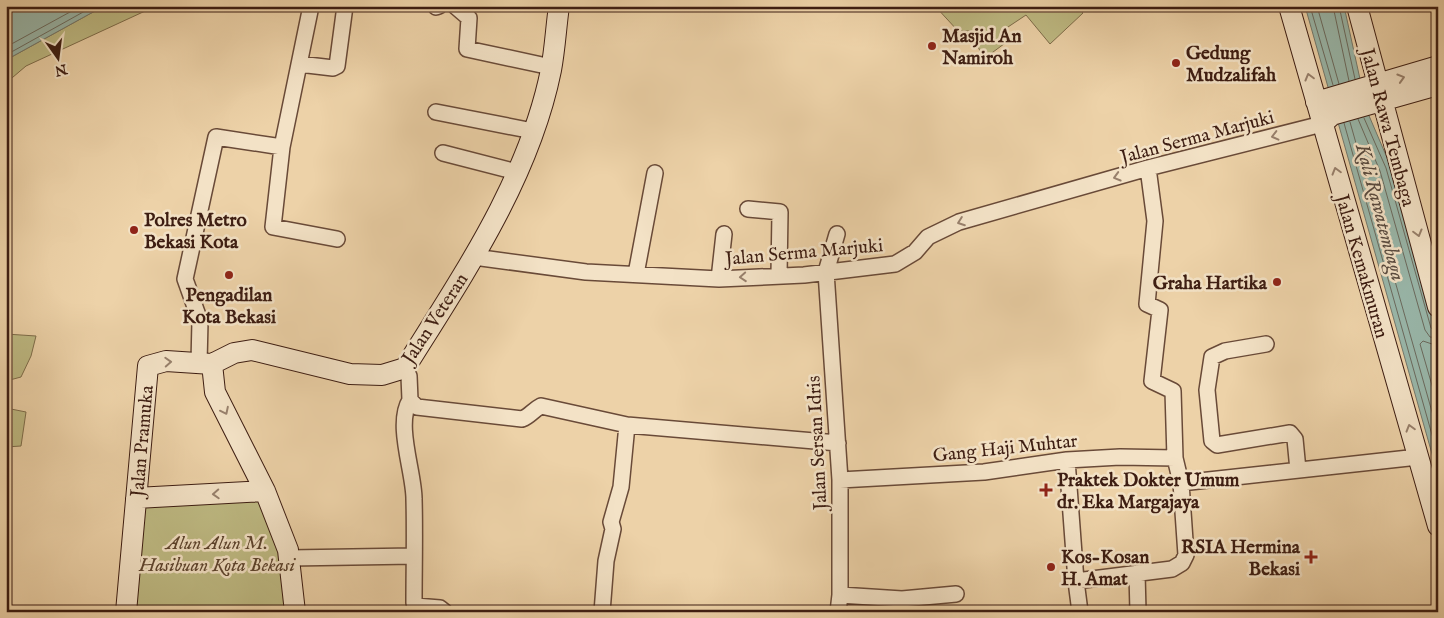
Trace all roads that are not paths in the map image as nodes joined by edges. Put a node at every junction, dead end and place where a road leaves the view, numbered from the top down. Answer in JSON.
{"nodes":[{"id":1,"x":311,"y":6,"type":"edge"},
{"id":2,"x":345,"y":6,"type":"edge"},
{"id":3,"x":455,"y":6,"type":"edge"},
{"id":4,"x":559,"y":6,"type":"edge"},
{"id":5,"x":1289,"y":6,"type":"edge"},
{"id":6,"x":1357,"y":6,"type":"edge"},
{"id":7,"x":299,"y":64,"type":"junction"},
{"id":8,"x":1438,"y":66,"type":"edge"},
{"id":9,"x":551,"y":67,"type":"junction"},
{"id":10,"x":1438,"y":85,"type":"edge"},
{"id":11,"x":1373,"y":95,"type":"junction"},
{"id":12,"x":1325,"y":110,"type":"junction"},
{"id":13,"x":436,"y":112,"type":"dead end"},
{"id":14,"x":533,"y":131,"type":"junction"},
{"id":15,"x":282,"y":147,"type":"junction"},
{"id":16,"x":443,"y":154,"type":"dead end"},
{"id":17,"x":1148,"y":168,"type":"junction"},
{"id":18,"x":517,"y":172,"type":"junction"},
{"id":19,"x":655,"y":173,"type":"dead end"},
{"id":20,"x":748,"y":209,"type":"dead end"},
{"id":21,"x":724,"y":234,"type":"dead end"},
{"id":22,"x":837,"y":234,"type":"dead end"},
{"id":23,"x":337,"y":239,"type":"dead end"},
{"id":24,"x":474,"y":256,"type":"junction"},
{"id":25,"x":826,"y":272,"type":"junction"},
{"id":26,"x":636,"y":274,"type":"junction"},
{"id":27,"x":778,"y":275,"type":"junction"},
{"id":28,"x":719,"y":279,"type":"junction"},
{"id":29,"x":1438,"y":306,"type":"edge"},
{"id":30,"x":1266,"y":344,"type":"dead end"},
{"id":31,"x":206,"y":363,"type":"junction"},
{"id":32,"x":405,"y":368,"type":"junction"},
{"id":33,"x":410,"y":400,"type":"junction"},
{"id":34,"x":627,"y":425,"type":"junction"},
{"id":35,"x":838,"y":443,"type":"junction"},
{"id":36,"x":1418,"y":457,"type":"junction"},
{"id":37,"x":1175,"y":458,"type":"junction"},
{"id":38,"x":1067,"y":460,"type":"junction"},
{"id":39,"x":1298,"y":470,"type":"junction"},
{"id":40,"x":840,"y":480,"type":"junction"},
{"id":41,"x":1181,"y":483,"type":"junction"},
{"id":42,"x":265,"y":492,"type":"junction"},
{"id":43,"x":136,"y":498,"type":"junction"},
{"id":44,"x":1438,"y":526,"type":"edge"},
{"id":45,"x":414,"y":556,"type":"junction"},
{"id":46,"x":290,"y":558,"type":"junction"},
{"id":47,"x":1137,"y":574,"type":"junction"},
{"id":48,"x":1076,"y":580,"type":"junction"},
{"id":49,"x":956,"y":594,"type":"dead end"},
{"id":50,"x":840,"y":595,"type":"junction"},
{"id":51,"x":126,"y":612,"type":"edge"},
{"id":52,"x":295,"y":612,"type":"edge"},
{"id":53,"x":445,"y":612,"type":"edge"},
{"id":54,"x":602,"y":612,"type":"edge"},
{"id":55,"x":838,"y":612,"type":"edge"},
{"id":56,"x":1080,"y":612,"type":"edge"},
{"id":57,"x":1138,"y":612,"type":"edge"}],
"edges":[{"from":1,"to":7,"type":"street"},
{"from":2,"to":7,"type":"street"},
{"from":3,"to":9,"type":"street"},
{"from":4,"to":9,"type":"street","name":"Jalan Veteran"},
{"from":12,"to":5,"type":"street","name":"Jalan Kemakmuran","one_way":true},
{"from":6,"to":11,"type":"street","name":"Jalan Rawa Tembaga"},
{"from":7,"to":15,"type":"street"},
{"from":11,"to":8,"type":"street","one_way":true},
{"from":9,"to":14,"type":"street","name":"Jalan Veteran"},
{"from":10,"to":11,"type":"street"},
{"from":11,"to":12,"type":"street"},
{"from":11,"to":29,"type":"street","name":"Jalan Rawa Tembaga","one_way":true},
{"from":12,"to":17,"type":"street","name":"Jalan Serma Marjuki","one_way":true},
{"from":36,"to":12,"type":"street","name":"Jalan Kemakmuran","one_way":true},
{"from":13,"to":14,"type":"street"},
{"from":14,"to":18,"type":"street","name":"Jalan Veteran"},
{"from":15,"to":23,"type":"street"},
{"from":15,"to":31,"type":"street"},
{"from":16,"to":18,"type":"street"},
{"from":17,"to":25,"type":"street","name":"Jalan Serma Marjuki","one_way":true},
{"from":17,"to":37,"type":"street"},
{"from":18,"to":24,"type":"street","name":"Jalan Veteran"},
{"from":19,"to":26,"type":"street"},
{"from":20,"to":27,"type":"street"},
{"from":21,"to":28,"type":"street"},
{"from":22,"to":25,"type":"street"},
{"from":24,"to":26,"type":"street","name":"Jalan Serma Marjuki"},
{"from":24,"to":32,"type":"street","name":"Jalan Veteran"},
{"from":25,"to":27,"type":"street","name":"Jalan Serma Marjuki"},
{"from":25,"to":35,"type":"street","name":"Jalan Sersan Idris"},
{"from":26,"to":28,"type":"street","name":"Jalan Serma Marjuki"},
{"from":27,"to":28,"type":"street","name":"Jalan Serma Marjuki","one_way":true},
{"from":30,"to":39,"type":"street"},
{"from":31,"to":32,"type":"street","name":"Jalan Veteran"},
{"from":31,"to":42,"type":"street","one_way":true},
{"from":43,"to":31,"type":"street","name":"Jalan Pramuka","one_way":true},
{"from":32,"to":33,"type":"street"},
{"from":33,"to":34,"type":"street"},
{"from":33,"to":45,"type":"street"},
{"from":34,"to":35,"type":"street"},
{"from":34,"to":54,"type":"street"},
{"from":35,"to":40,"type":"street","name":"Jalan Sersan Idris"},
{"from":36,"to":39,"type":"street"},
{"from":36,"to":44,"type":"street","name":"Jalan Kemakmuran"},
{"from":37,"to":38,"type":"street","name":"Gang Haji Muhtar"},
{"from":37,"to":41,"type":"street"},
{"from":38,"to":40,"type":"street","name":"Gang Haji Muhtar"},
{"from":38,"to":48,"type":"street"},
{"from":39,"to":41,"type":"street"},
{"from":40,"to":50,"type":"street","name":"Jalan Sersan Idris"},
{"from":41,"to":47,"type":"street"},
{"from":42,"to":43,"type":"street","one_way":true},
{"from":42,"to":46,"type":"street"},
{"from":43,"to":51,"type":"street","name":"Jalan Pramuka"},
{"from":45,"to":46,"type":"street"},
{"from":45,"to":53,"type":"street"},
{"from":46,"to":52,"type":"street"},
{"from":47,"to":48,"type":"street"},
{"from":47,"to":57,"type":"street"},
{"from":48,"to":56,"type":"street"},
{"from":49,"to":50,"type":"street"},
{"from":50,"to":55,"type":"street","name":"Jalan Sersan Idris"}]}
